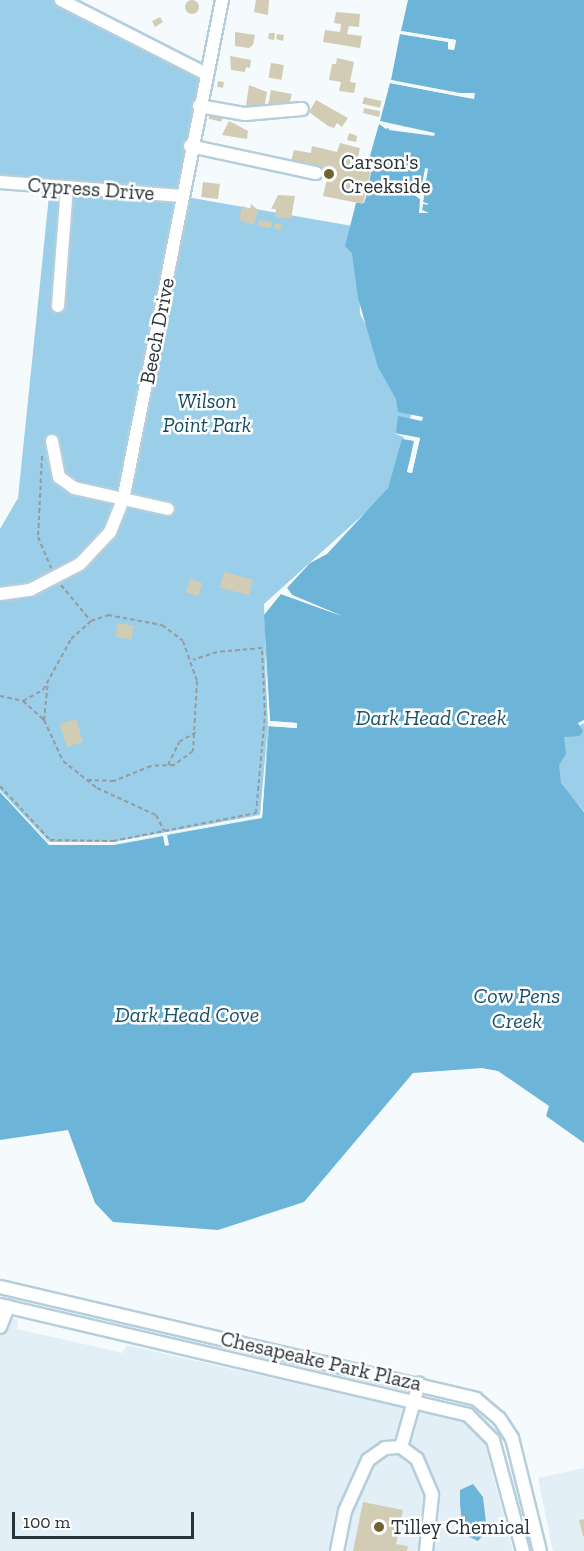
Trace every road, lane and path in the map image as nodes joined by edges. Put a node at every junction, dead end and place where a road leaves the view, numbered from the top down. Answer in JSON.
{"nodes":[{"id":1,"x":61,"y":0,"type":"edge"},
{"id":2,"x":222,"y":0,"type":"edge"},
{"id":3,"x":206,"y":74,"type":"junction"},
{"id":4,"x":199,"y":106,"type":"junction"},
{"id":5,"x":302,"y":109,"type":"dead end"},
{"id":6,"x":190,"y":146,"type":"junction"},
{"id":7,"x":316,"y":173,"type":"dead end"},
{"id":8,"x":0,"y":182,"type":"edge"},
{"id":9,"x":67,"y":187,"type":"junction"},
{"id":10,"x":181,"y":196,"type":"junction"},
{"id":11,"x":58,"y":306,"type":"dead end"},
{"id":12,"x":52,"y":441,"type":"dead end"},
{"id":13,"x":42,"y":453,"type":"dead end"},
{"id":14,"x":123,"y":500,"type":"junction"},
{"id":15,"x":168,"y":509,"type":"dead end"},
{"id":16,"x":57,"y":578,"type":"junction"},
{"id":17,"x":0,"y":594,"type":"edge"},
{"id":18,"x":91,"y":621,"type":"junction"},
{"id":19,"x":193,"y":660,"type":"junction"},
{"id":20,"x":50,"y":680,"type":"junction"},
{"id":21,"x":0,"y":696,"type":"edge"},
{"id":22,"x":23,"y":701,"type":"junction"},
{"id":23,"x":44,"y":720,"type":"junction"},
{"id":24,"x":196,"y":732,"type":"junction"},
{"id":25,"x":168,"y":765,"type":"junction"},
{"id":26,"x":87,"y":780,"type":"junction"},
{"id":27,"x":0,"y":786,"type":"edge"},
{"id":28,"x":164,"y":831,"type":"junction"},
{"id":29,"x":0,"y":1287,"type":"edge"},
{"id":30,"x":4,"y":1306,"type":"edge"},
{"id":31,"x":0,"y":1327,"type":"edge"},
{"id":32,"x":418,"y":1384,"type":"junction"},
{"id":33,"x":411,"y":1400,"type":"junction"},
{"id":34,"x":401,"y":1447,"type":"junction"},
{"id":35,"x":338,"y":1551,"type":"edge"},
{"id":36,"x":426,"y":1551,"type":"edge"},
{"id":37,"x":523,"y":1551,"type":"edge"},
{"id":38,"x":540,"y":1551,"type":"edge"}],
"edges":[{"from":1,"to":3,"type":"street"},
{"from":2,"to":3,"type":"street","name":"Beech Drive"},
{"from":3,"to":4,"type":"street","name":"Beech Drive"},
{"from":4,"to":5,"type":"street"},
{"from":4,"to":6,"type":"street","name":"Beech Drive"},
{"from":6,"to":7,"type":"street"},
{"from":6,"to":10,"type":"street","name":"Beech Drive"},
{"from":8,"to":9,"type":"street","name":"Cypress Drive"},
{"from":9,"to":10,"type":"street","name":"Cypress Drive"},
{"from":9,"to":11,"type":"street"},
{"from":10,"to":14,"type":"street","name":"Beech Drive"},
{"from":12,"to":14,"type":"street"},
{"from":13,"to":16,"type":"path"},
{"from":14,"to":15,"type":"street"},
{"from":14,"to":16,"type":"street","name":"Beech Drive"},
{"from":16,"to":17,"type":"street","name":"Beech Drive"},
{"from":16,"to":18,"type":"path"},
{"from":18,"to":19,"type":"path"},
{"from":18,"to":20,"type":"path"},
{"from":19,"to":24,"type":"path"},
{"from":19,"to":28,"type":"path"},
{"from":20,"to":22,"type":"path"},
{"from":20,"to":23,"type":"path"},
{"from":21,"to":22,"type":"path"},
{"from":22,"to":23,"type":"path"},
{"from":23,"to":26,"type":"path"},
{"from":24,"to":25,"type":"path"},
{"from":24,"to":25,"type":"path"},
{"from":25,"to":26,"type":"path"},
{"from":26,"to":28,"type":"path"},
{"from":27,"to":28,"type":"path"},
{"from":29,"to":32,"type":"street","name":"Chesapeake Park Plaza"},
{"from":30,"to":31,"type":"street"},
{"from":30,"to":33,"type":"street","name":"Chesapeake Park Plaza"},
{"from":32,"to":33,"type":"street"},
{"from":32,"to":38,"type":"street","name":"Chesapeake Park Plaza"},
{"from":33,"to":34,"type":"street"},
{"from":33,"to":37,"type":"street","name":"Chesapeake Park Plaza"},
{"from":34,"to":35,"type":"street"},
{"from":34,"to":36,"type":"street"}]}
